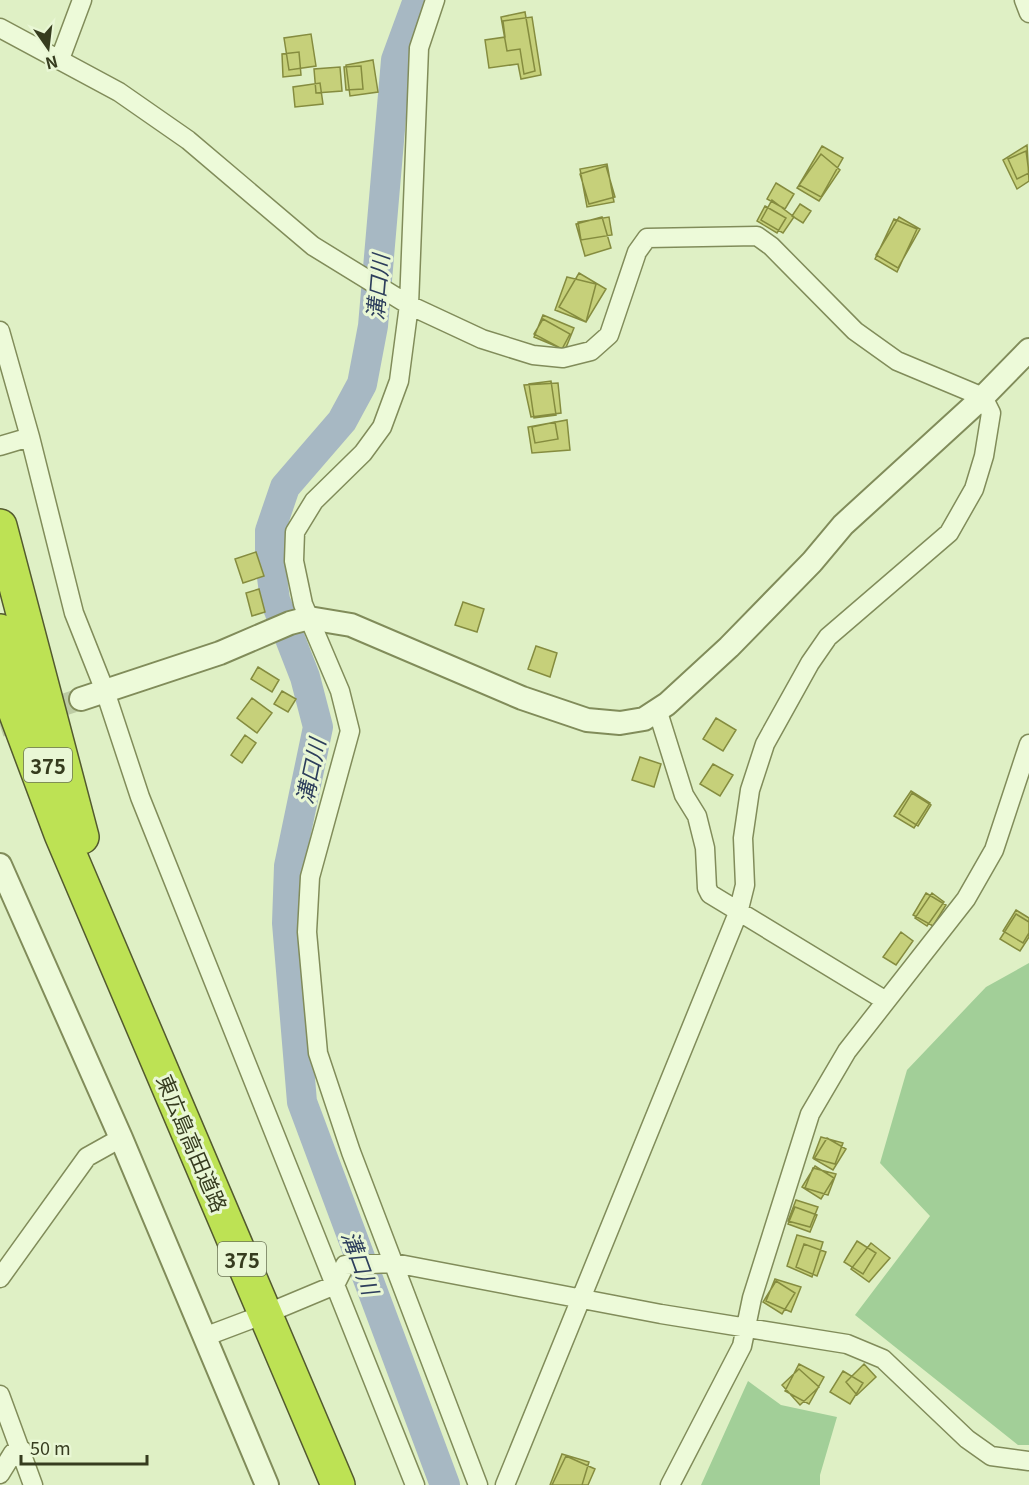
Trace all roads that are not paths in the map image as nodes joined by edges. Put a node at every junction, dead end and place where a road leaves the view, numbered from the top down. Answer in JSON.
{"nodes":[{"id":1,"x":82,"y":0,"type":"edge"},
{"id":2,"x":435,"y":0,"type":"edge"},
{"id":3,"x":1024,"y":0,"type":"edge"},
{"id":4,"x":1029,"y":13,"type":"edge"},
{"id":5,"x":0,"y":28,"type":"edge"},
{"id":6,"x":60,"y":59,"type":"junction"},
{"id":7,"x":409,"y":305,"type":"junction"},
{"id":8,"x":0,"y":331,"type":"edge"},
{"id":9,"x":1029,"y":350,"type":"edge"},
{"id":10,"x":983,"y":397,"type":"junction"},
{"id":11,"x":30,"y":437,"type":"junction"},
{"id":12,"x":0,"y":446,"type":"edge"},
{"id":13,"x":0,"y":525,"type":"edge"},
{"id":14,"x":309,"y":618,"type":"junction"},
{"id":15,"x":0,"y":631,"type":"edge"},
{"id":16,"x":0,"y":671,"type":"edge"},
{"id":17,"x":105,"y":691,"type":"junction"},
{"id":18,"x":0,"y":696,"type":"edge"},
{"id":19,"x":81,"y":699,"type":"tunnel mouth"},
{"id":20,"x":657,"y":709,"type":"junction"},
{"id":21,"x":1029,"y":744,"type":"edge"},
{"id":22,"x":61,"y":834,"type":"junction"},
{"id":23,"x":0,"y":865,"type":"edge"},
{"id":24,"x":99,"y":897,"type":"junction"},
{"id":25,"x":738,"y":913,"type":"junction"},
{"id":26,"x":886,"y":1001,"type":"junction"},
{"id":27,"x":146,"y":1032,"type":"junction"},
{"id":28,"x":121,"y":1138,"type":"junction"},
{"id":29,"x":394,"y":1263,"type":"junction"},
{"id":30,"x":0,"y":1278,"type":"edge"},
{"id":31,"x":335,"y":1285,"type":"junction"},
{"id":32,"x":580,"y":1299,"type":"junction"},
{"id":33,"x":280,"y":1308,"type":"dead end"},
{"id":34,"x":249,"y":1320,"type":"dead end"},
{"id":35,"x":746,"y":1328,"type":"junction"},
{"id":36,"x":204,"y":1337,"type":"junction"},
{"id":37,"x":0,"y":1395,"type":"edge"},
{"id":38,"x":22,"y":1450,"type":"junction"},
{"id":39,"x":1029,"y":1461,"type":"edge"},
{"id":40,"x":0,"y":1474,"type":"edge"},
{"id":41,"x":33,"y":1485,"type":"edge"},
{"id":42,"x":267,"y":1485,"type":"edge"},
{"id":43,"x":338,"y":1485,"type":"edge"},
{"id":44,"x":415,"y":1485,"type":"edge"},
{"id":45,"x":478,"y":1485,"type":"edge"},
{"id":46,"x":505,"y":1485,"type":"edge"},
{"id":47,"x":670,"y":1485,"type":"edge"}],
"edges":[{"from":1,"to":6,"type":"street"},
{"from":2,"to":7,"type":"street"},
{"from":3,"to":4,"type":"street"},
{"from":5,"to":6,"type":"street"},
{"from":6,"to":7,"type":"street"},
{"from":7,"to":10,"type":"street"},
{"from":7,"to":14,"type":"street"},
{"from":8,"to":11,"type":"street"},
{"from":9,"to":10,"type":"street"},
{"from":10,"to":20,"type":"street"},
{"from":10,"to":25,"type":"street"},
{"from":11,"to":12,"type":"street"},
{"from":11,"to":17,"type":"street"},
{"from":13,"to":24,"type":"highway"},
{"from":14,"to":17,"type":"street"},
{"from":14,"to":20,"type":"street"},
{"from":14,"to":29,"type":"street"},
{"from":15,"to":24,"type":"highway","number":"375"},
{"from":16,"to":22,"type":"highway","number":"375"},
{"from":17,"to":19,"type":"street"},
{"from":17,"to":31,"type":"street"},
{"from":18,"to":22,"type":"highway"},
{"from":20,"to":25,"type":"street"},
{"from":21,"to":26,"type":"street"},
{"from":22,"to":27,"type":"highway","number":"375"},
{"from":23,"to":28,"type":"street"},
{"from":24,"to":27,"type":"highway","number":"375"},
{"from":25,"to":26,"type":"street"},
{"from":25,"to":32,"type":"street"},
{"from":26,"to":35,"type":"street"},
{"from":27,"to":43,"type":"highway","name":"東広島高田道路","number":"375"},
{"from":28,"to":30,"type":"street"},
{"from":28,"to":36,"type":"street"},
{"from":29,"to":31,"type":"street"},
{"from":29,"to":32,"type":"street"},
{"from":29,"to":45,"type":"street"},
{"from":31,"to":33,"type":"street"},
{"from":31,"to":44,"type":"street"},
{"from":32,"to":35,"type":"street"},
{"from":32,"to":46,"type":"street"},
{"from":34,"to":36,"type":"street"},
{"from":35,"to":39,"type":"street"},
{"from":35,"to":47,"type":"street"},
{"from":36,"to":42,"type":"street"},
{"from":37,"to":38,"type":"street"},
{"from":38,"to":40,"type":"street"},
{"from":38,"to":41,"type":"street"}]}
